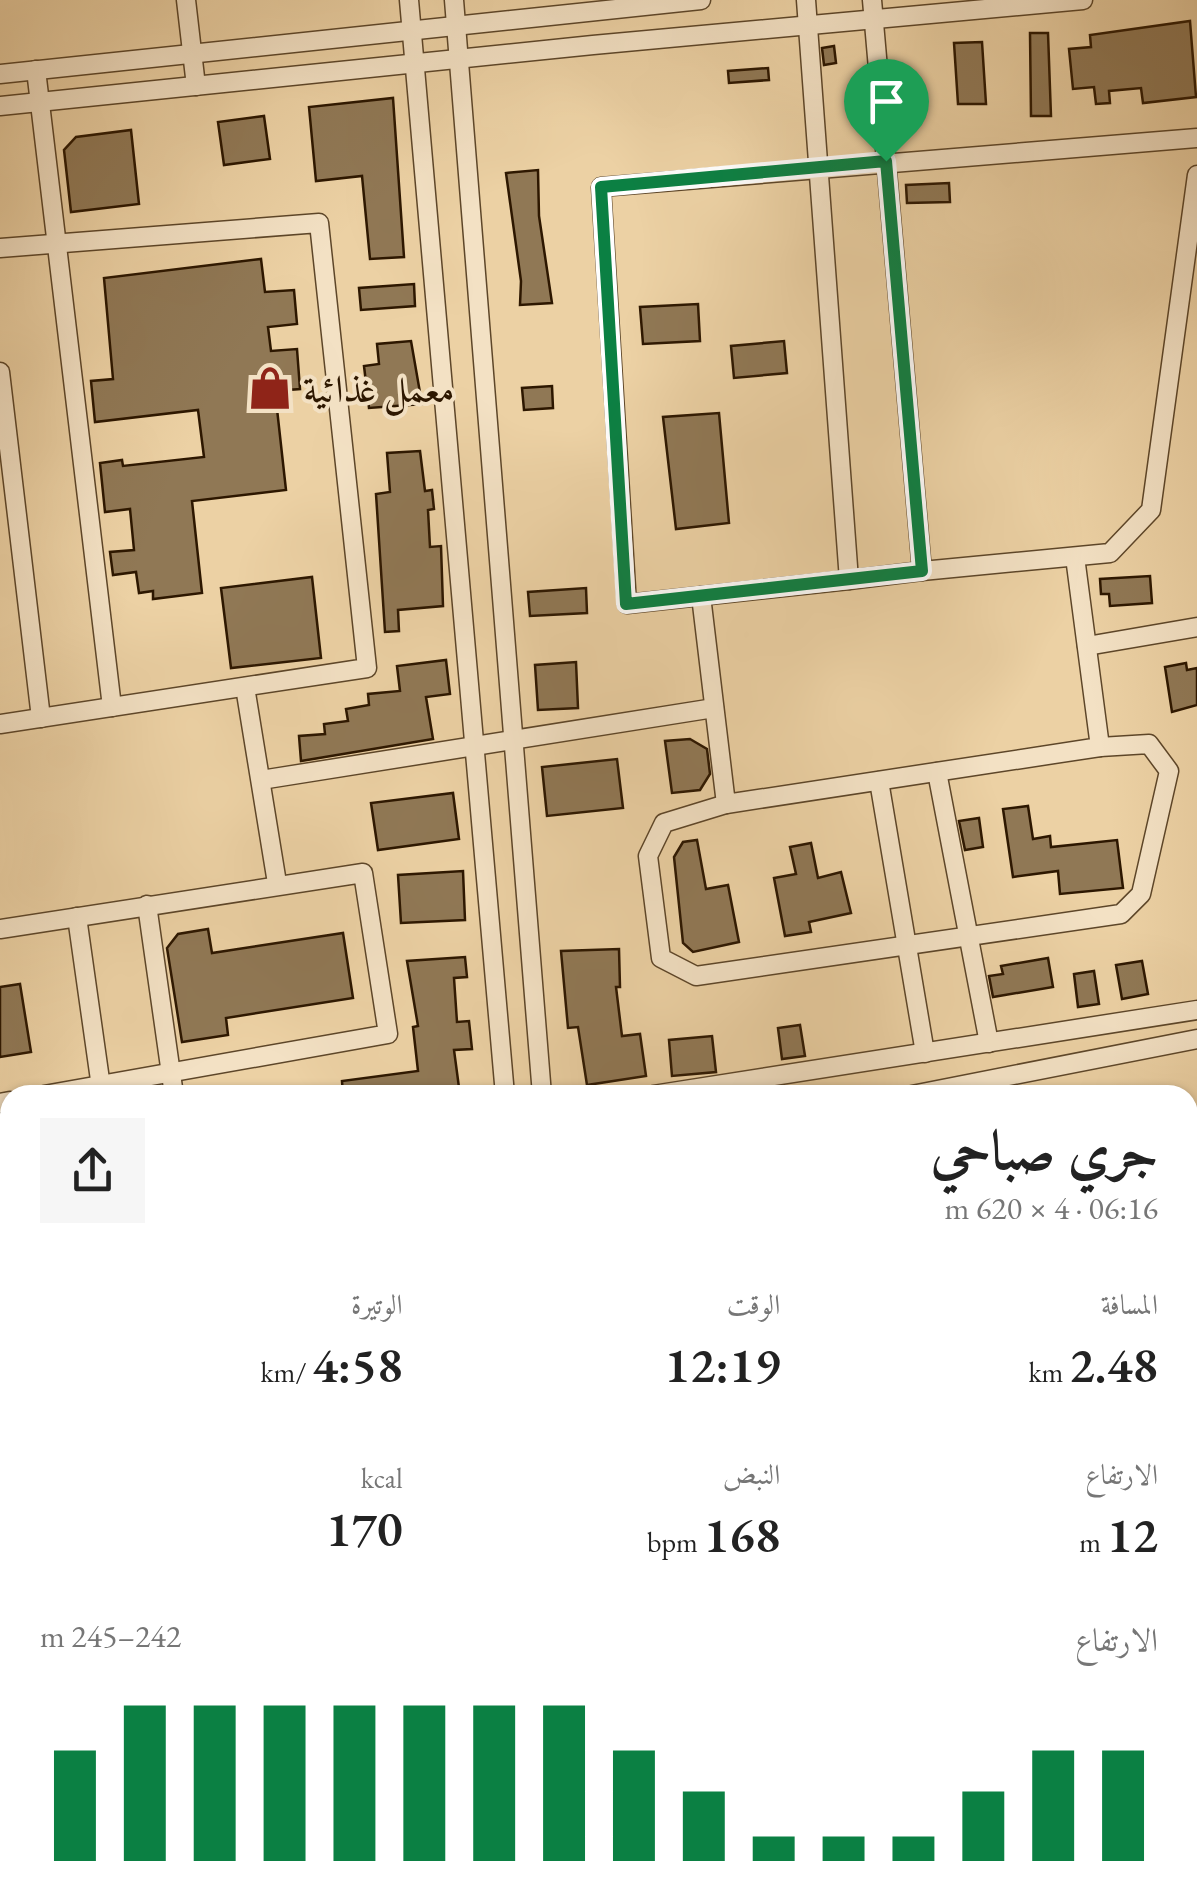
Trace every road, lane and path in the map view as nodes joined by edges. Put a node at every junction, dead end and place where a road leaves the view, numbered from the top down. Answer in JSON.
{"nodes":[{"id":1,"x":186,"y":0,"type":"edge"},
{"id":2,"x":409,"y":0,"type":"edge"},
{"id":3,"x":454,"y":0,"type":"edge"},
{"id":4,"x":701,"y":0,"type":"edge"},
{"id":5,"x":806,"y":0,"type":"edge"},
{"id":6,"x":1083,"y":0,"type":"edge"},
{"id":7,"x":655,"y":2,"type":"edge"},
{"id":8,"x":873,"y":9,"type":"edge"},
{"id":9,"x":456,"y":23,"type":"junction"},
{"id":10,"x":808,"y":25,"type":"junction"},
{"id":11,"x":411,"y":27,"type":"junction"},
{"id":12,"x":192,"y":53,"type":"junction"},
{"id":13,"x":460,"y":59,"type":"junction"},
{"id":14,"x":414,"y":64,"type":"junction"},
{"id":15,"x":36,"y":70,"type":"junction"},
{"id":16,"x":0,"y":74,"type":"edge"},
{"id":17,"x":196,"y":86,"type":"junction"},
{"id":18,"x":40,"y":102,"type":"junction"},
{"id":19,"x":0,"y":106,"type":"edge"},
{"id":20,"x":1197,"y":138,"type":"edge"},
{"id":21,"x":886,"y":161,"type":"junction"},
{"id":22,"x":818,"y":167,"type":"junction"},
{"id":23,"x":1197,"y":175,"type":"edge"},
{"id":24,"x":56,"y":242,"type":"junction"},
{"id":25,"x":0,"y":248,"type":"edge"},
{"id":26,"x":0,"y":372,"type":"edge"},
{"id":27,"x":1075,"y":556,"type":"junction"},
{"id":28,"x":922,"y":571,"type":"junction"},
{"id":29,"x":849,"y":580,"type":"junction"},
{"id":30,"x":702,"y":596,"type":"junction"},
{"id":31,"x":1197,"y":627,"type":"edge"},
{"id":32,"x":1087,"y":646,"type":"junction"},
{"id":33,"x":245,"y":686,"type":"junction"},
{"id":34,"x":112,"y":707,"type":"junction"},
{"id":35,"x":714,"y":708,"type":"junction"},
{"id":36,"x":41,"y":718,"type":"junction"},
{"id":37,"x":0,"y":724,"type":"edge"},
{"id":38,"x":514,"y":738,"type":"junction"},
{"id":39,"x":474,"y":745,"type":"junction"},
{"id":40,"x":1100,"y":747,"type":"junction"},
{"id":41,"x":937,"y":772,"type":"junction"},
{"id":42,"x":260,"y":780,"type":"junction"},
{"id":43,"x":879,"y":781,"type":"junction"},
{"id":44,"x":726,"y":804,"type":"junction"},
{"id":45,"x":278,"y":884,"type":"junction"},
{"id":46,"x":147,"y":905,"type":"junction"},
{"id":47,"x":78,"y":916,"type":"junction"},
{"id":48,"x":0,"y":930,"type":"edge"},
{"id":49,"x":969,"y":936,"type":"junction"},
{"id":50,"x":907,"y":945,"type":"junction"},
{"id":51,"x":1197,"y":1010,"type":"edge"},
{"id":52,"x":1197,"y":1040,"type":"edge"},
{"id":53,"x":990,"y":1043,"type":"junction"},
{"id":54,"x":925,"y":1053,"type":"junction"},
{"id":55,"x":171,"y":1072,"type":"junction"},
{"id":56,"x":101,"y":1085,"type":"edge"},
{"id":57,"x":121,"y":1085,"type":"edge"},
{"id":58,"x":173,"y":1085,"type":"edge"},
{"id":59,"x":505,"y":1085,"type":"edge"},
{"id":60,"x":541,"y":1085,"type":"edge"},
{"id":61,"x":761,"y":1085,"type":"edge"},
{"id":62,"x":964,"y":1085,"type":"edge"}],
"edges":[{"from":1,"to":12,"type":"street"},
{"from":2,"to":11,"type":"street"},
{"from":3,"to":9,"type":"street"},
{"from":4,"to":7,"type":"street"},
{"from":5,"to":10,"type":"street"},
{"from":6,"to":8,"type":"street"},
{"from":7,"to":9,"type":"street"},
{"from":8,"to":10,"type":"street"},
{"from":8,"to":21,"type":"street"},
{"from":9,"to":11,"type":"street"},
{"from":9,"to":13,"type":"street"},
{"from":10,"to":13,"type":"street"},
{"from":10,"to":22,"type":"street"},
{"from":11,"to":12,"type":"street"},
{"from":11,"to":14,"type":"street"},
{"from":12,"to":15,"type":"street"},
{"from":12,"to":17,"type":"street"},
{"from":13,"to":14,"type":"street"},
{"from":13,"to":38,"type":"street"},
{"from":14,"to":17,"type":"street"},
{"from":14,"to":39,"type":"street"},
{"from":15,"to":16,"type":"street"},
{"from":15,"to":18,"type":"street"},
{"from":17,"to":18,"type":"street"},
{"from":18,"to":19,"type":"street"},
{"from":18,"to":24,"type":"street"},
{"from":20,"to":21,"type":"street"},
{"from":21,"to":22,"type":"street"},
{"from":21,"to":28,"type":"street"},
{"from":22,"to":29,"type":"street"},
{"from":22,"to":30,"type":"street"},
{"from":23,"to":27,"type":"street"},
{"from":24,"to":25,"type":"street"},
{"from":24,"to":33,"type":"street"},
{"from":24,"to":34,"type":"street"},
{"from":26,"to":36,"type":"street"},
{"from":27,"to":28,"type":"street"},
{"from":27,"to":32,"type":"street"},
{"from":28,"to":29,"type":"street"},
{"from":29,"to":30,"type":"street"},
{"from":30,"to":35,"type":"street"},
{"from":31,"to":32,"type":"street"},
{"from":32,"to":40,"type":"street"},
{"from":33,"to":34,"type":"street"},
{"from":33,"to":42,"type":"street"},
{"from":34,"to":36,"type":"street"},
{"from":35,"to":38,"type":"street"},
{"from":35,"to":44,"type":"street"},
{"from":36,"to":37,"type":"street"},
{"from":38,"to":39,"type":"street"},
{"from":38,"to":60,"type":"street"},
{"from":39,"to":42,"type":"street"},
{"from":39,"to":59,"type":"street"},
{"from":40,"to":41,"type":"street"},
{"from":40,"to":49,"type":"street"},
{"from":41,"to":43,"type":"street"},
{"from":41,"to":49,"type":"street"},
{"from":42,"to":45,"type":"street"},
{"from":43,"to":44,"type":"street"},
{"from":43,"to":50,"type":"street"},
{"from":44,"to":50,"type":"street"},
{"from":45,"to":46,"type":"street"},
{"from":45,"to":55,"type":"street"},
{"from":46,"to":47,"type":"street"},
{"from":46,"to":55,"type":"street"},
{"from":47,"to":48,"type":"street"},
{"from":47,"to":56,"type":"street"},
{"from":49,"to":50,"type":"street"},
{"from":49,"to":53,"type":"street"},
{"from":50,"to":54,"type":"street"},
{"from":51,"to":53,"type":"street"},
{"from":52,"to":62,"type":"street"},
{"from":53,"to":54,"type":"street"},
{"from":54,"to":61,"type":"street"},
{"from":55,"to":57,"type":"street"},
{"from":55,"to":58,"type":"street"}]}
